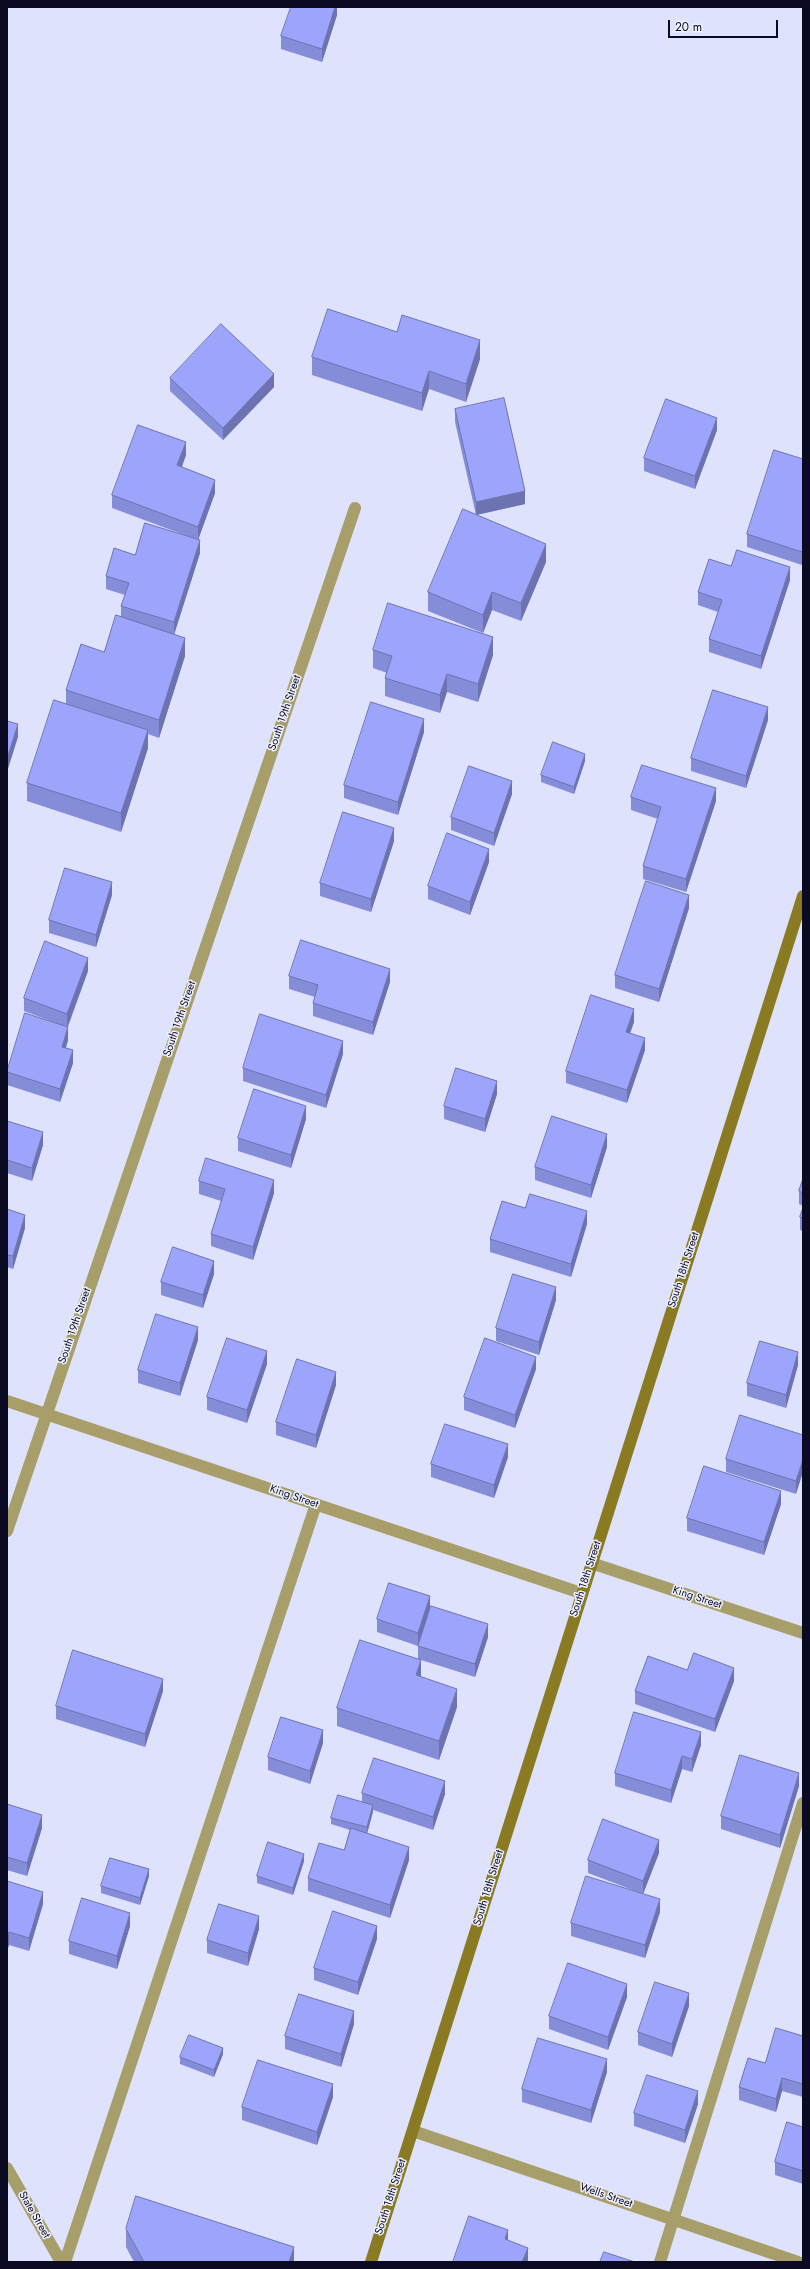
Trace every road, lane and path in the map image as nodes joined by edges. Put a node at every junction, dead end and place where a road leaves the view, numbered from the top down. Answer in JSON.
{"nodes":[{"id":1,"x":355,"y":508,"type":"dead end"},
{"id":2,"x":803,"y":896,"type":"edge"},
{"id":3,"x":7,"y":1401,"type":"edge"},
{"id":4,"x":46,"y":1413,"type":"junction"},
{"id":5,"x":316,"y":1504,"type":"junction"},
{"id":6,"x":7,"y":1531,"type":"edge"},
{"id":7,"x":591,"y":1563,"type":"junction"},
{"id":8,"x":581,"y":1593,"type":"junction"},
{"id":9,"x":803,"y":1633,"type":"edge"},
{"id":10,"x":803,"y":1804,"type":"edge"},
{"id":11,"x":413,"y":2131,"type":"junction"},
{"id":12,"x":7,"y":2168,"type":"edge"},
{"id":13,"x":672,"y":2219,"type":"junction"},
{"id":14,"x":61,"y":2262,"type":"edge"},
{"id":15,"x":65,"y":2262,"type":"edge"},
{"id":16,"x":370,"y":2262,"type":"edge"},
{"id":17,"x":660,"y":2262,"type":"edge"},
{"id":18,"x":798,"y":2262,"type":"edge"}],
"edges":[{"from":1,"to":4,"type":"street","name":"South 19th Street"},
{"from":2,"to":7,"type":"main road","name":"South 18th Street"},
{"from":3,"to":4,"type":"street","name":"King Street"},
{"from":4,"to":5,"type":"street","name":"King Street"},
{"from":4,"to":6,"type":"street","name":"South 19th Street"},
{"from":5,"to":8,"type":"street","name":"King Street"},
{"from":5,"to":15,"type":"street"},
{"from":7,"to":8,"type":"main road","name":"South 18th Street"},
{"from":7,"to":9,"type":"street","name":"King Street"},
{"from":8,"to":11,"type":"main road","name":"South 18th Street"},
{"from":10,"to":13,"type":"street"},
{"from":11,"to":13,"type":"street","name":"Wells Street"},
{"from":11,"to":16,"type":"main road","name":"South 18th Street"},
{"from":12,"to":14,"type":"street","name":"State Street"},
{"from":13,"to":17,"type":"street"},
{"from":13,"to":18,"type":"street","name":"Wells Street"}]}
